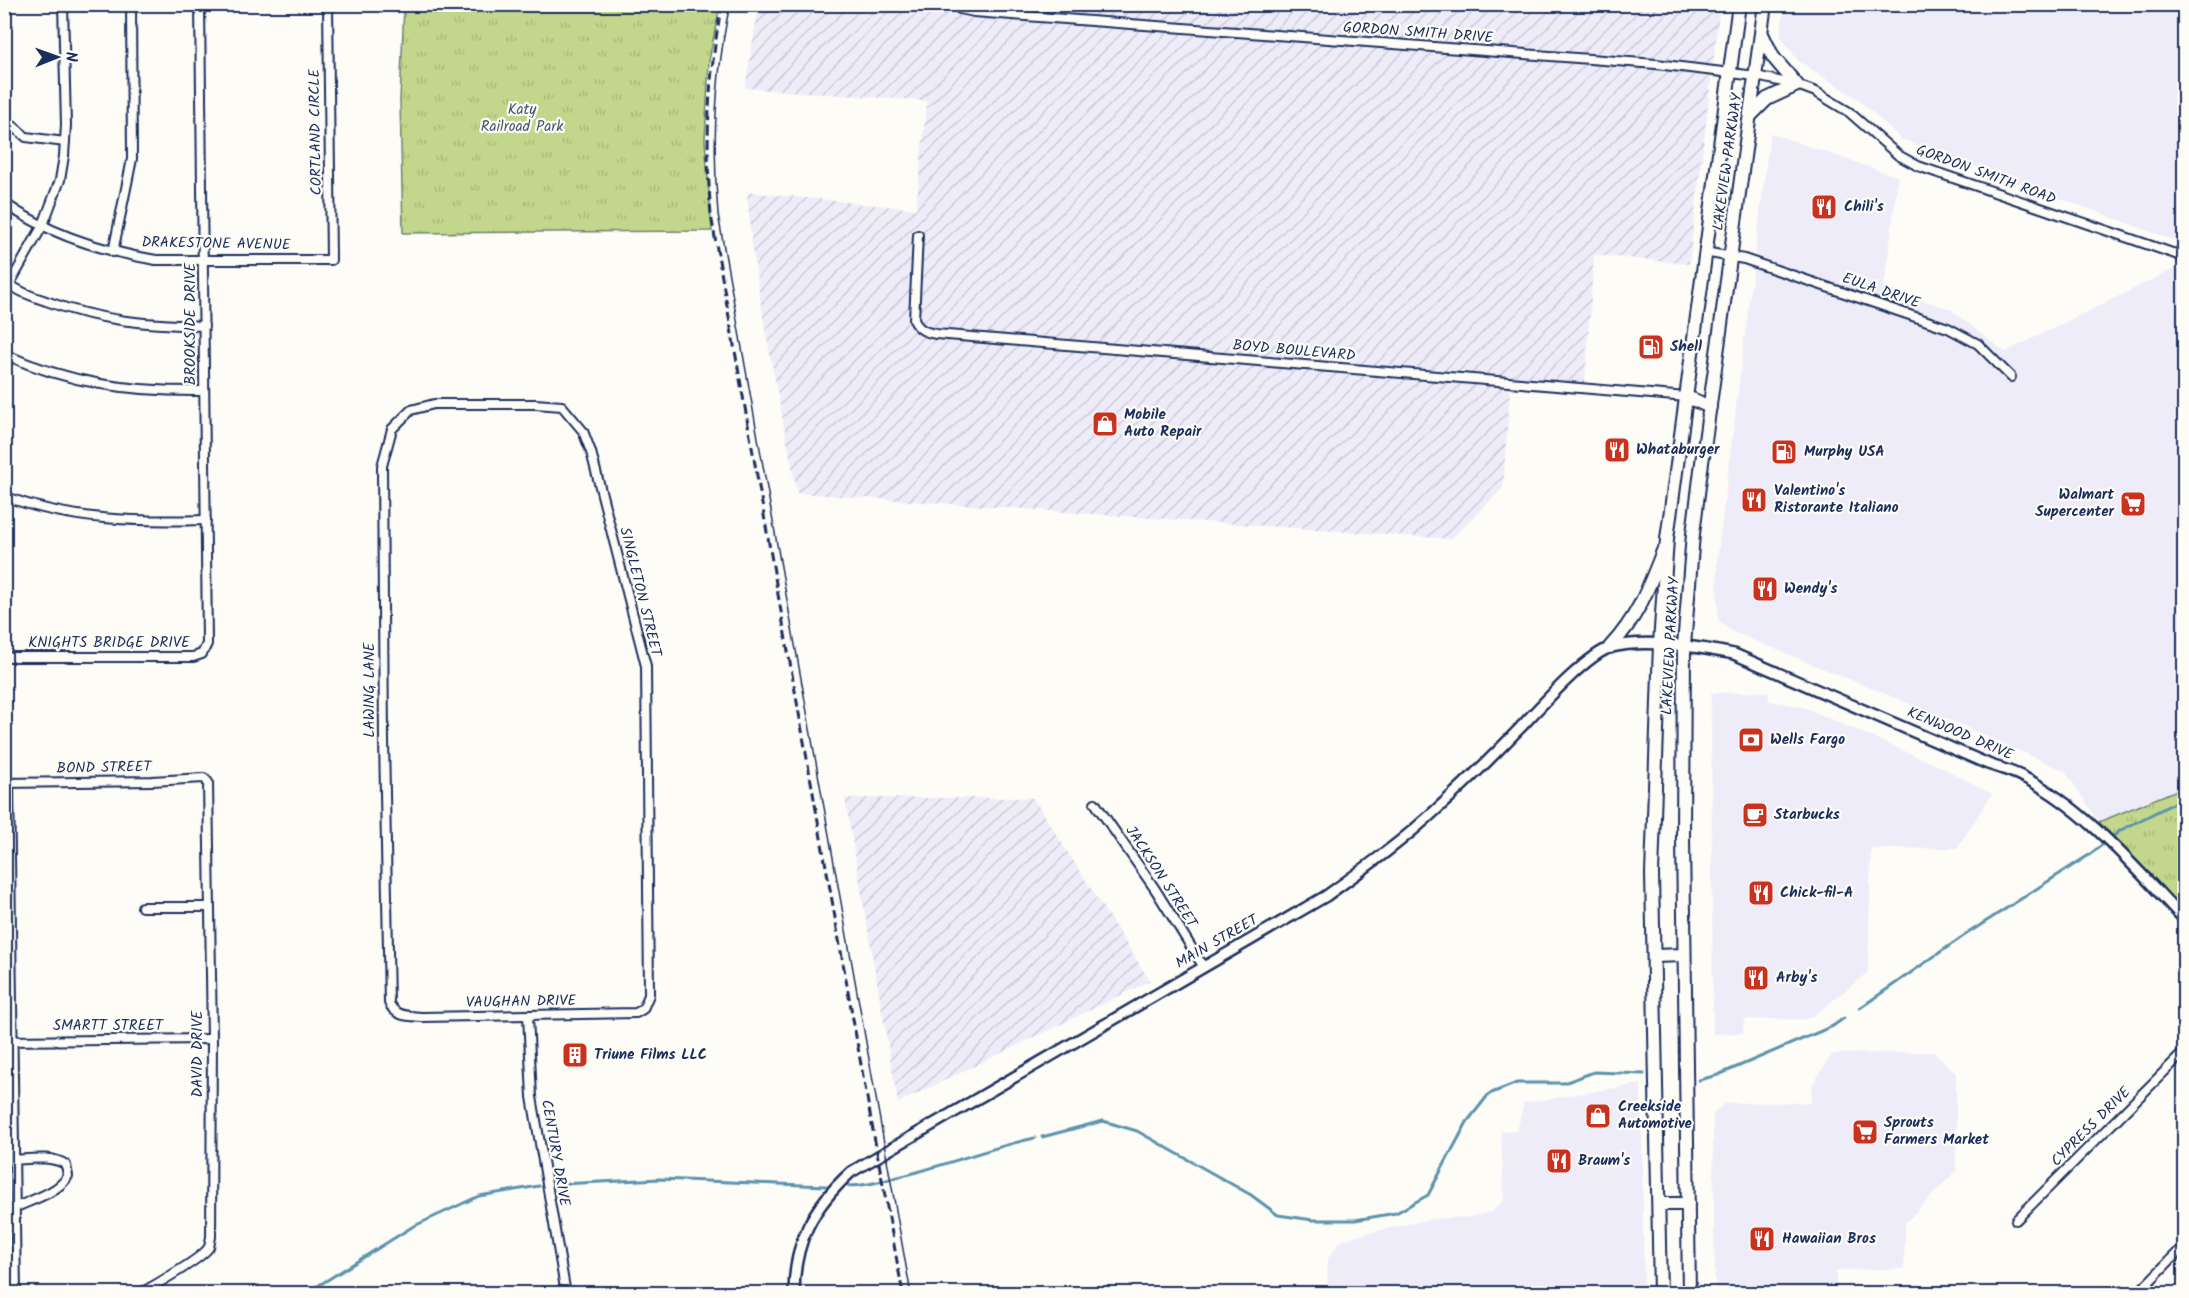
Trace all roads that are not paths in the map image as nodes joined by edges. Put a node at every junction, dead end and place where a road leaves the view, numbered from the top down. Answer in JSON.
{"nodes":[{"id":1,"x":63,"y":4,"type":"edge"},
{"id":2,"x":131,"y":4,"type":"edge"},
{"id":3,"x":200,"y":4,"type":"edge"},
{"id":4,"x":328,"y":4,"type":"edge"},
{"id":5,"x":1739,"y":4,"type":"edge"},
{"id":6,"x":1765,"y":4,"type":"edge"},
{"id":7,"x":957,"y":7,"type":"edge"},
{"id":8,"x":1762,"y":33,"type":"junction"},
{"id":9,"x":1730,"y":72,"type":"junction"},
{"id":10,"x":1756,"y":76,"type":"junction"},
{"id":11,"x":1797,"y":85,"type":"junction"},
{"id":12,"x":1750,"y":116,"type":"junction"},
{"id":13,"x":4,"y":118,"type":"edge"},
{"id":14,"x":65,"y":142,"type":"junction"},
{"id":15,"x":4,"y":203,"type":"edge"},
{"id":16,"x":43,"y":225,"type":"junction"},
{"id":17,"x":918,"y":236,"type":"dead end"},
{"id":18,"x":112,"y":252,"type":"junction"},
{"id":19,"x":1704,"y":252,"type":"junction"},
{"id":20,"x":1729,"y":255,"type":"junction"},
{"id":21,"x":2182,"y":256,"type":"edge"},
{"id":22,"x":205,"y":260,"type":"junction"},
{"id":23,"x":331,"y":260,"type":"joint"},
{"id":24,"x":7,"y":283,"type":"edge"},
{"id":25,"x":4,"y":294,"type":"edge"},
{"id":26,"x":204,"y":327,"type":"junction"},
{"id":27,"x":4,"y":354,"type":"edge"},
{"id":28,"x":2011,"y":377,"type":"dead end"},
{"id":29,"x":1712,"y":389,"type":"junction"},
{"id":30,"x":204,"y":391,"type":"junction"},
{"id":31,"x":1687,"y":397,"type":"junction"},
{"id":32,"x":434,"y":404,"type":"joint"},
{"id":33,"x":1710,"y":407,"type":"junction"},
{"id":34,"x":4,"y":496,"type":"edge"},
{"id":35,"x":206,"y":520,"type":"junction"},
{"id":36,"x":1667,"y":539,"type":"junction"},
{"id":37,"x":207,"y":644,"type":"joint"},
{"id":38,"x":1660,"y":645,"type":"junction"},
{"id":39,"x":1684,"y":646,"type":"junction"},
{"id":40,"x":1610,"y":647,"type":"junction"},
{"id":41,"x":4,"y":657,"type":"edge"},
{"id":42,"x":204,"y":778,"type":"joint"},
{"id":43,"x":7,"y":782,"type":"edge"},
{"id":44,"x":1095,"y":803,"type":"dead end"},
{"id":45,"x":142,"y":907,"type":"dead end"},
{"id":46,"x":209,"y":907,"type":"junction"},
{"id":47,"x":2184,"y":919,"type":"edge"},
{"id":48,"x":1684,"y":955,"type":"junction"},
{"id":49,"x":1654,"y":956,"type":"junction"},
{"id":50,"x":1203,"y":966,"type":"junction"},
{"id":51,"x":649,"y":995,"type":"joint"},
{"id":52,"x":389,"y":1002,"type":"joint"},
{"id":53,"x":528,"y":1015,"type":"junction"},
{"id":54,"x":212,"y":1039,"type":"junction"},
{"id":55,"x":9,"y":1041,"type":"edge"},
{"id":56,"x":2184,"y":1052,"type":"edge"},
{"id":57,"x":14,"y":1160,"type":"junction"},
{"id":58,"x":1659,"y":1204,"type":"junction"},
{"id":59,"x":1688,"y":1204,"type":"junction"},
{"id":60,"x":14,"y":1208,"type":"junction"},
{"id":61,"x":2016,"y":1220,"type":"dead end"},
{"id":62,"x":2184,"y":1246,"type":"edge"},
{"id":63,"x":2146,"y":1284,"type":"junction"},
{"id":64,"x":16,"y":1293,"type":"edge"},
{"id":65,"x":139,"y":1293,"type":"edge"},
{"id":66,"x":566,"y":1293,"type":"edge"},
{"id":67,"x":794,"y":1293,"type":"edge"},
{"id":68,"x":1660,"y":1293,"type":"edge"},
{"id":69,"x":1689,"y":1293,"type":"edge"},
{"id":70,"x":2137,"y":1293,"type":"edge"},
{"id":71,"x":2158,"y":1293,"type":"edge"}],
"edges":[{"from":1,"to":14,"type":"street"},
{"from":2,"to":18,"type":"street"},
{"from":3,"to":22,"type":"street","name":"BROOKSIDE DRIVE"},
{"from":4,"to":23,"type":"street","name":"CORTLAND CIRCLE"},
{"from":5,"to":9,"type":"main road","name":"LAKEVIEW PARKWAY"},
{"from":6,"to":8,"type":"main road","name":"LAKEVIEW PARKWAY"},
{"from":7,"to":9,"type":"street","name":"GORDON SMITH DRIVE"},
{"from":8,"to":10,"type":"main road","name":"LAKEVIEW PARKWAY"},
{"from":8,"to":11,"type":"main road"},
{"from":9,"to":10,"type":"street","name":"GORDON SMITH ROAD"},
{"from":9,"to":19,"type":"main road","name":"LAKEVIEW PARKWAY"},
{"from":10,"to":11,"type":"street","name":"GORDON SMITH ROAD"},
{"from":10,"to":12,"type":"main road","name":"LAKEVIEW PARKWAY"},
{"from":11,"to":12,"type":"main road"},
{"from":11,"to":21,"type":"street","name":"GORDON SMITH ROAD"},
{"from":12,"to":20,"type":"main road","name":"LAKEVIEW PARKWAY"},
{"from":13,"to":14,"type":"street"},
{"from":14,"to":16,"type":"street"},
{"from":15,"to":16,"type":"street","name":"DRAKESTONE AVENUE"},
{"from":16,"to":18,"type":"street","name":"DRAKESTONE AVENUE"},
{"from":16,"to":24,"type":"street"},
{"from":17,"to":31,"type":"street","name":"BOYD BOULEVARD"},
{"from":18,"to":22,"type":"street","name":"DRAKESTONE AVENUE"},
{"from":19,"to":20,"type":"street","name":"EULA DRIVE"},
{"from":19,"to":31,"type":"main road","name":"LAKEVIEW PARKWAY"},
{"from":20,"to":28,"type":"street","name":"EULA DRIVE"},
{"from":20,"to":29,"type":"main road","name":"LAKEVIEW PARKWAY"},
{"from":22,"to":23,"type":"street","name":"DRAKESTONE AVENUE"},
{"from":22,"to":26,"type":"street","name":"BROOKSIDE DRIVE"},
{"from":24,"to":25,"type":"street"},
{"from":24,"to":26,"type":"street"},
{"from":26,"to":30,"type":"street","name":"BROOKSIDE DRIVE"},
{"from":27,"to":30,"type":"street"},
{"from":29,"to":31,"type":"main road"},
{"from":29,"to":33,"type":"main road","name":"LAKEVIEW PARKWAY"},
{"from":30,"to":35,"type":"street","name":"BROOKSIDE DRIVE"},
{"from":31,"to":33,"type":"main road"},
{"from":31,"to":36,"type":"main road","name":"LAKEVIEW PARKWAY"},
{"from":32,"to":51,"type":"street","name":"SINGLETON STREET"},
{"from":32,"to":52,"type":"street","name":"LAWING LANE"},
{"from":33,"to":39,"type":"main road","name":"LAKEVIEW PARKWAY"},
{"from":34,"to":35,"type":"street"},
{"from":35,"to":37,"type":"street","name":"BROOKSIDE DRIVE"},
{"from":36,"to":38,"type":"main road","name":"LAKEVIEW PARKWAY"},
{"from":36,"to":40,"type":"main road"},
{"from":37,"to":41,"type":"street","name":"KNIGHTS BRIDGE DRIVE"},
{"from":38,"to":39,"type":"street"},
{"from":38,"to":40,"type":"street"},
{"from":38,"to":49,"type":"main road","name":"LAKEVIEW PARKWAY"},
{"from":39,"to":47,"type":"street","name":"KENWOOD DRIVE"},
{"from":39,"to":48,"type":"main road","name":"LAKEVIEW PARKWAY"},
{"from":40,"to":50,"type":"street","name":"MAIN STREET"},
{"from":42,"to":43,"type":"street","name":"BOND STREET"},
{"from":42,"to":46,"type":"street","name":"DAVID DRIVE"},
{"from":43,"to":55,"type":"street"},
{"from":44,"to":50,"type":"street","name":"JACKSON STREET"},
{"from":45,"to":46,"type":"street"},
{"from":46,"to":54,"type":"street","name":"DAVID DRIVE"},
{"from":48,"to":49,"type":"main road"},
{"from":48,"to":59,"type":"main road","name":"LAKEVIEW PARKWAY"},
{"from":49,"to":58,"type":"main road","name":"LAKEVIEW PARKWAY"},
{"from":50,"to":67,"type":"street","name":"MAIN STREET"},
{"from":51,"to":53,"type":"street","name":"VAUGHAN DRIVE"},
{"from":52,"to":53,"type":"street","name":"VAUGHAN DRIVE"},
{"from":53,"to":66,"type":"street","name":"CENTURY DRIVE"},
{"from":54,"to":55,"type":"street","name":"SMARTT STREET"},
{"from":54,"to":65,"type":"street","name":"DAVID DRIVE"},
{"from":55,"to":57,"type":"street"},
{"from":56,"to":61,"type":"street","name":"CYPRESS DRIVE"},
{"from":57,"to":60,"type":"street"},
{"from":57,"to":60,"type":"street"},
{"from":58,"to":59,"type":"main road"},
{"from":58,"to":68,"type":"main road","name":"LAKEVIEW PARKWAY"},
{"from":59,"to":69,"type":"main road","name":"LAKEVIEW PARKWAY"},
{"from":60,"to":64,"type":"street"},
{"from":62,"to":63,"type":"street"},
{"from":63,"to":70,"type":"street"},
{"from":63,"to":71,"type":"street"}]}
